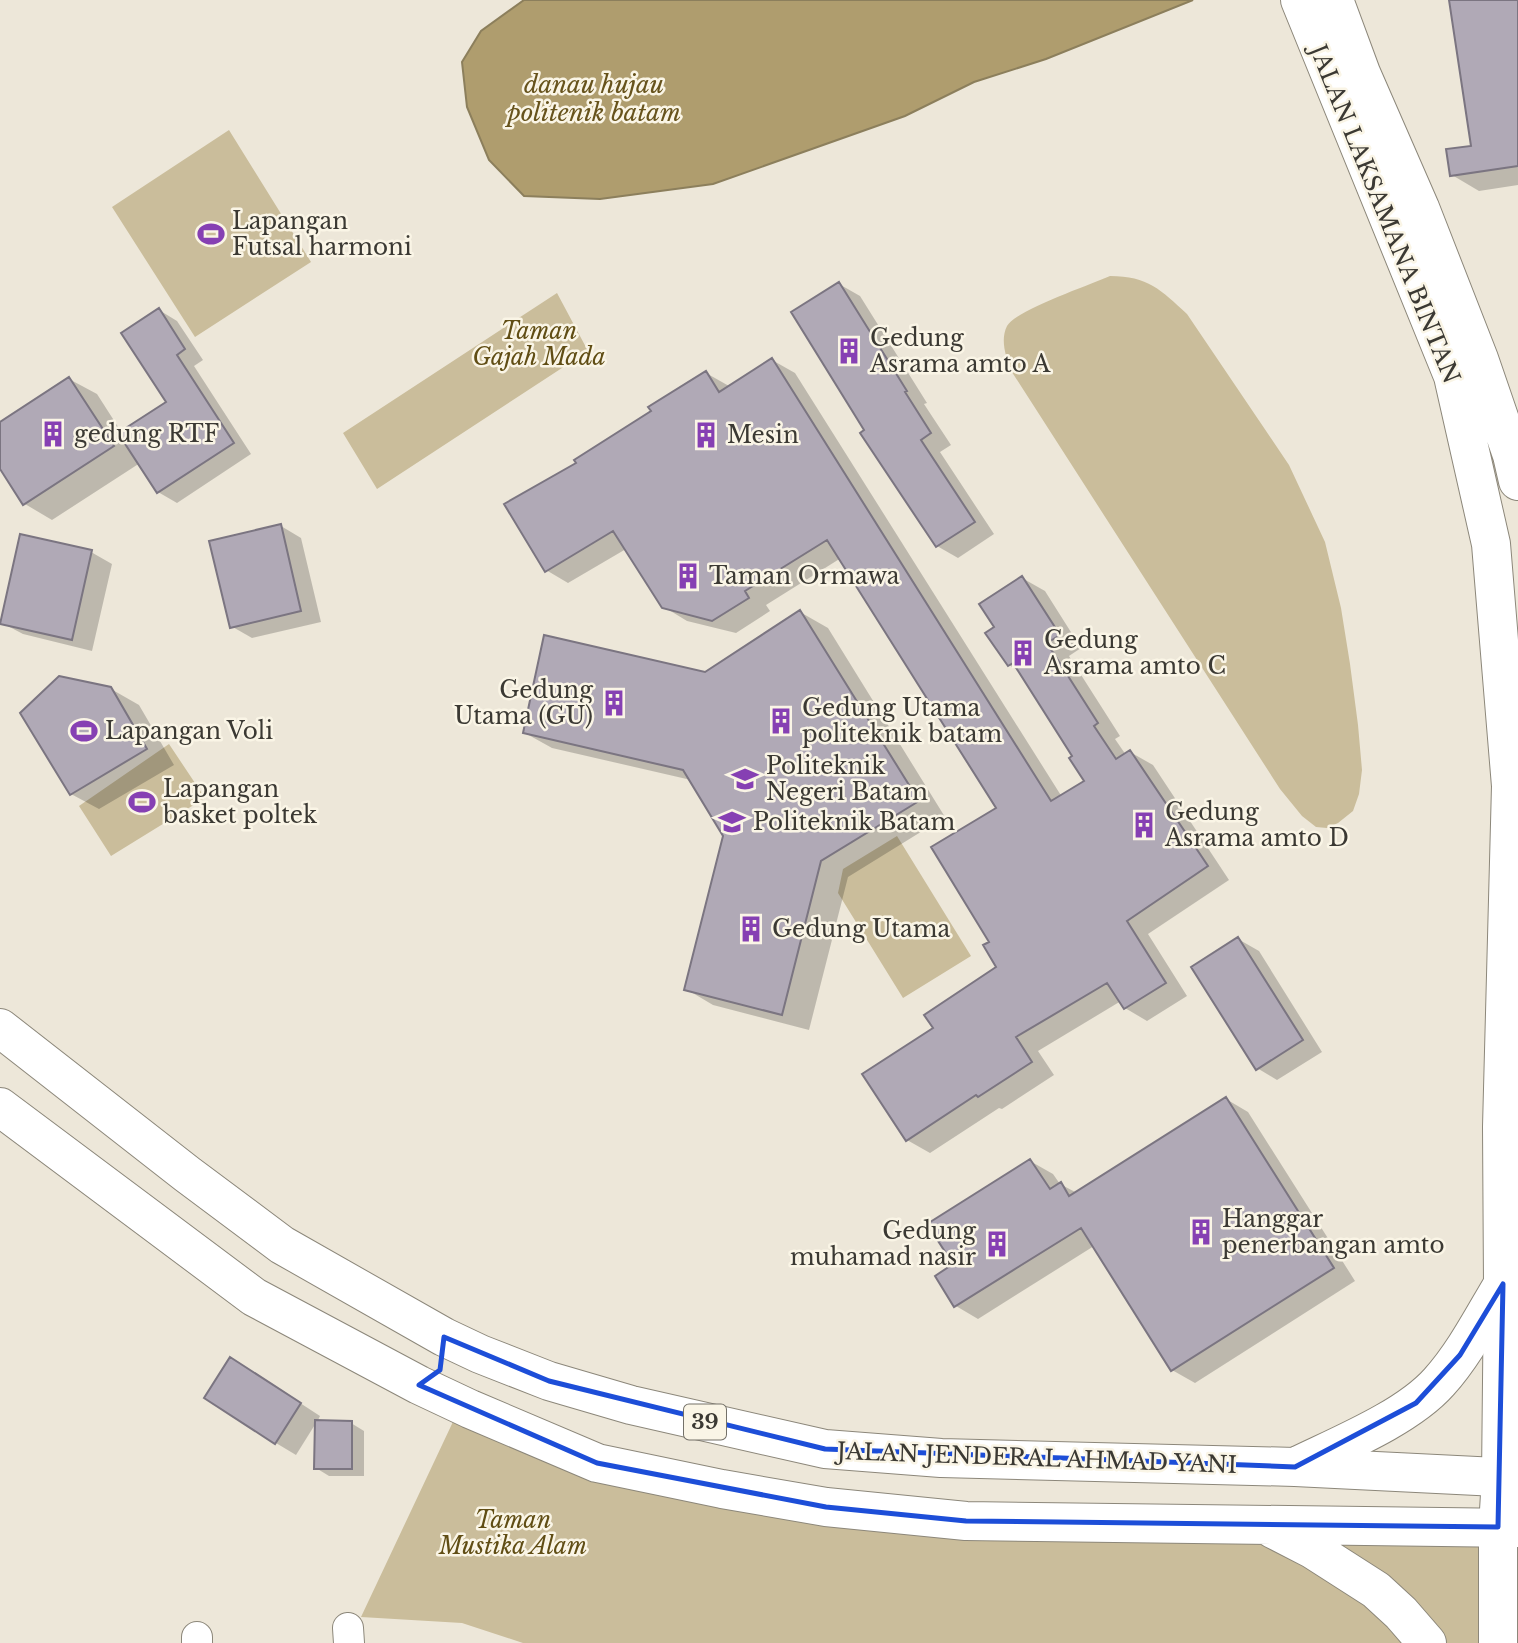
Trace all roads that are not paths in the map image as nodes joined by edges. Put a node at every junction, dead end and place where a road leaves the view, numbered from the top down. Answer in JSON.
{"nodes":[{"id":1,"x":1300,"y":0,"type":"edge"},
{"id":2,"x":1334,"y":0,"type":"edge"},
{"id":3,"x":1518,"y":481,"type":"edge"},
{"id":4,"x":1515,"y":785,"type":"edge"},
{"id":5,"x":0,"y":1028,"type":"edge"},
{"id":6,"x":0,"y":1107,"type":"edge"},
{"id":7,"x":1503,"y":1284,"type":"junction"},
{"id":8,"x":444,"y":1337,"type":"junction"},
{"id":9,"x":419,"y":1385,"type":"junction"},
{"id":10,"x":1295,"y":1467,"type":"junction"},
{"id":11,"x":1509,"y":1478,"type":"edge"},
{"id":12,"x":1267,"y":1526,"type":"junction"},
{"id":13,"x":1508,"y":1528,"type":"edge"},
{"id":14,"x":1427,"y":1643,"type":"edge"},
{"id":15,"x":1498,"y":1643,"type":"edge"}],
"edges":[{"from":1,"to":4,"type":"main road","name":"JALAN LAKSAMANA BINTAN"},
{"from":2,"to":3,"type":"main road","name":"JALAN LAKSAMANA BINTAN"},
{"from":4,"to":7,"type":"main road","name":"JALAN LAKSAMANA BINTAN"},
{"from":5,"to":8,"type":"main road","name":"JALAN JENDERAL AHMAD YANI","number":"39"},
{"from":6,"to":9,"type":"main road"},
{"from":7,"to":10,"type":"main road"},
{"from":7,"to":11,"type":"main road","name":"JALAN LAKSAMANA BINTAN"},
{"from":8,"to":9,"type":"main road"},
{"from":8,"to":10,"type":"main road","name":"JALAN JENDERAL AHMAD YANI","number":"39"},
{"from":9,"to":12,"type":"main road"},
{"from":10,"to":11,"type":"main road","name":"JALAN JENDERAL AHMAD YANI","number":"39"},
{"from":11,"to":13,"type":"main road","name":"JALAN LAKSAMANA BINTAN"},
{"from":12,"to":13,"type":"main road"},
{"from":12,"to":14,"type":"main road"},
{"from":13,"to":15,"type":"main road","name":"JALAN LAKSAMANA BINTAN"}]}
